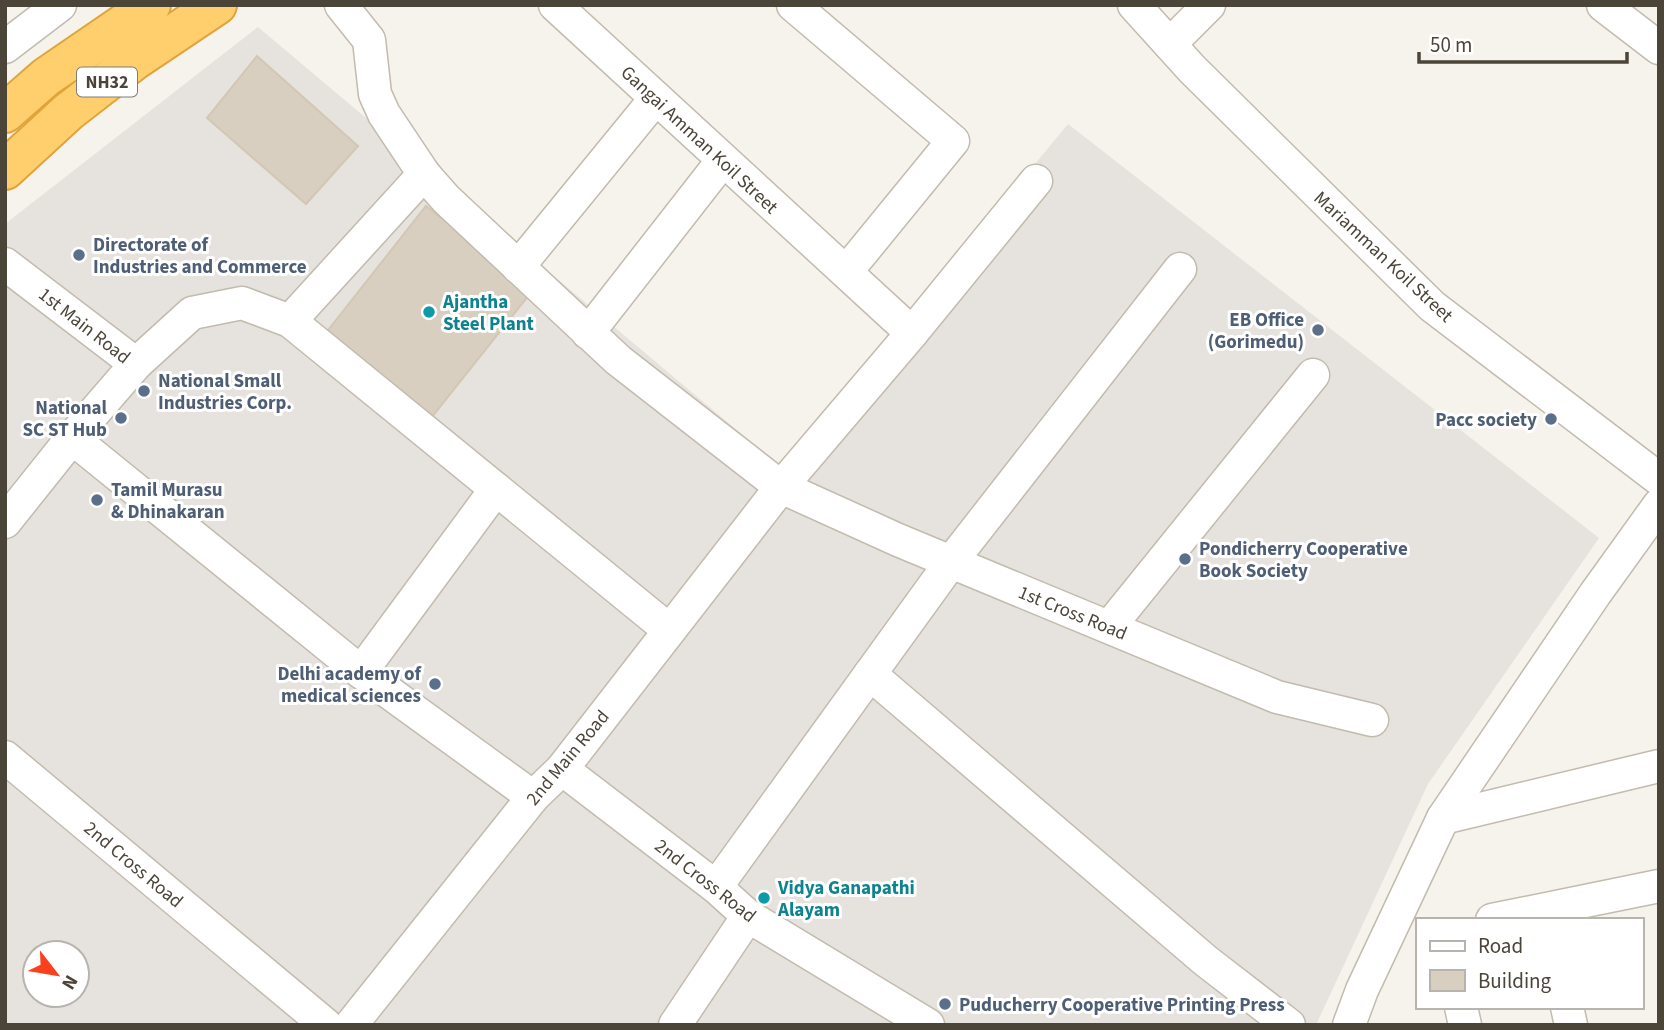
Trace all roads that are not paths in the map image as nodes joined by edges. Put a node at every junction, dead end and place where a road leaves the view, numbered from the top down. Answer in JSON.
{"nodes":[{"id":1,"x":60,"y":5,"type":"edge"},
{"id":2,"x":152,"y":5,"type":"edge"},
{"id":3,"x":217,"y":5,"type":"edge"},
{"id":4,"x":341,"y":5,"type":"edge"},
{"id":5,"x":555,"y":5,"type":"edge"},
{"id":6,"x":793,"y":5,"type":"edge"},
{"id":7,"x":1134,"y":5,"type":"edge"},
{"id":8,"x":1209,"y":5,"type":"edge"},
{"id":9,"x":1603,"y":5,"type":"edge"},
{"id":10,"x":1170,"y":44,"type":"junction"},
{"id":11,"x":5,"y":47,"type":"edge"},
{"id":12,"x":1659,"y":48,"type":"edge"},
{"id":13,"x":656,"y":98,"type":"junction"},
{"id":14,"x":5,"y":113,"type":"edge"},
{"id":15,"x":723,"y":160,"type":"junction"},
{"id":16,"x":5,"y":170,"type":"edge"},
{"id":17,"x":424,"y":174,"type":"junction"},
{"id":18,"x":1036,"y":181,"type":"dead end"},
{"id":19,"x":5,"y":264,"type":"edge"},
{"id":20,"x":518,"y":267,"type":"junction"},
{"id":21,"x":1180,"y":269,"type":"dead end"},
{"id":22,"x":846,"y":272,"type":"junction"},
{"id":23,"x":290,"y":321,"type":"junction"},
{"id":24,"x":588,"y":332,"type":"junction"},
{"id":25,"x":912,"y":333,"type":"junction"},
{"id":26,"x":136,"y":364,"type":"junction"},
{"id":27,"x":1313,"y":375,"type":"dead end"},
{"id":28,"x":72,"y":438,"type":"junction"},
{"id":29,"x":1659,"y":479,"type":"edge"},
{"id":30,"x":781,"y":487,"type":"junction"},
{"id":31,"x":496,"y":489,"type":"junction"},
{"id":32,"x":1659,"y":505,"type":"edge"},
{"id":33,"x":5,"y":522,"type":"edge"},
{"id":34,"x":951,"y":562,"type":"junction"},
{"id":35,"x":1110,"y":626,"type":"junction"},
{"id":36,"x":669,"y":631,"type":"junction"},
{"id":37,"x":360,"y":672,"type":"junction"},
{"id":38,"x":870,"y":674,"type":"junction"},
{"id":39,"x":1372,"y":720,"type":"dead end"},
{"id":40,"x":5,"y":757,"type":"edge"},
{"id":41,"x":1659,"y":766,"type":"edge"},
{"id":42,"x":562,"y":769,"type":"junction"},
{"id":43,"x":533,"y":797,"type":"junction"},
{"id":44,"x":1444,"y":818,"type":"junction"},
{"id":45,"x":716,"y":887,"type":"junction"},
{"id":46,"x":1657,"y":894,"type":"edge"},
{"id":47,"x":1414,"y":910,"type":"edge"},
{"id":48,"x":1544,"y":915,"type":"edge"},
{"id":49,"x":748,"y":916,"type":"junction"},
{"id":50,"x":1513,"y":918,"type":"edge"},
{"id":51,"x":327,"y":1025,"type":"edge"},
{"id":52,"x":351,"y":1025,"type":"edge"},
{"id":53,"x":676,"y":1025,"type":"edge"},
{"id":54,"x":928,"y":1025,"type":"edge"},
{"id":55,"x":1289,"y":1025,"type":"edge"},
{"id":56,"x":1349,"y":1025,"type":"edge"}],
"edges":[{"from":1,"to":11,"type":"street"},
{"from":2,"to":14,"type":"highway","number":"NH32"},
{"from":3,"to":16,"type":"highway","number":"NH32"},
{"from":4,"to":17,"type":"street","name":"1st Cross Road"},
{"from":5,"to":13,"type":"street","name":"Gangai Amman Koil Street"},
{"from":6,"to":22,"type":"street"},
{"from":7,"to":10,"type":"street","name":"Mariamman Koil Street"},
{"from":8,"to":10,"type":"street"},
{"from":9,"to":12,"type":"street"},
{"from":10,"to":29,"type":"street","name":"Mariamman Koil Street"},
{"from":13,"to":15,"type":"street","name":"Gangai Amman Koil Street"},
{"from":13,"to":20,"type":"street"},
{"from":15,"to":22,"type":"street","name":"Gangai Amman Koil Street"},
{"from":15,"to":24,"type":"street"},
{"from":17,"to":20,"type":"street","name":"1st Cross Road"},
{"from":17,"to":23,"type":"street"},
{"from":18,"to":25,"type":"street","name":"2nd Main Road"},
{"from":19,"to":26,"type":"street","name":"1st Main Road"},
{"from":20,"to":24,"type":"street","name":"1st Cross Road"},
{"from":21,"to":34,"type":"street"},
{"from":22,"to":25,"type":"street","name":"Gangai Amman Koil Street"},
{"from":23,"to":26,"type":"street"},
{"from":23,"to":31,"type":"street"},
{"from":24,"to":30,"type":"street","name":"1st Cross Road"},
{"from":25,"to":30,"type":"street","name":"2nd Main Road"},
{"from":26,"to":28,"type":"street","name":"1st Main Road"},
{"from":27,"to":35,"type":"street"},
{"from":28,"to":33,"type":"street","name":"1st Main Road"},
{"from":28,"to":37,"type":"street"},
{"from":30,"to":34,"type":"street","name":"1st Cross Road"},
{"from":30,"to":36,"type":"street","name":"2nd Main Road"},
{"from":31,"to":36,"type":"street"},
{"from":31,"to":37,"type":"street"},
{"from":32,"to":44,"type":"street"},
{"from":34,"to":35,"type":"street","name":"1st Cross Road"},
{"from":34,"to":38,"type":"street"},
{"from":35,"to":39,"type":"street","name":"1st Cross Road"},
{"from":36,"to":42,"type":"street","name":"2nd Main Road"},
{"from":37,"to":43,"type":"street"},
{"from":38,"to":45,"type":"street"},
{"from":38,"to":55,"type":"street"},
{"from":40,"to":51,"type":"street","name":"2nd Cross Road"},
{"from":41,"to":44,"type":"street"},
{"from":42,"to":43,"type":"street","name":"2nd Main Road"},
{"from":42,"to":45,"type":"street","name":"2nd Cross Road"},
{"from":43,"to":52,"type":"street","name":"2nd Main Road"},
{"from":44,"to":47,"type":"street"},
{"from":45,"to":49,"type":"street","name":"2nd Cross Road"},
{"from":46,"to":48,"type":"street"},
{"from":47,"to":56,"type":"street"},
{"from":48,"to":50,"type":"street"},
{"from":49,"to":53,"type":"street"},
{"from":49,"to":54,"type":"street","name":"2nd Cross Road"}]}
